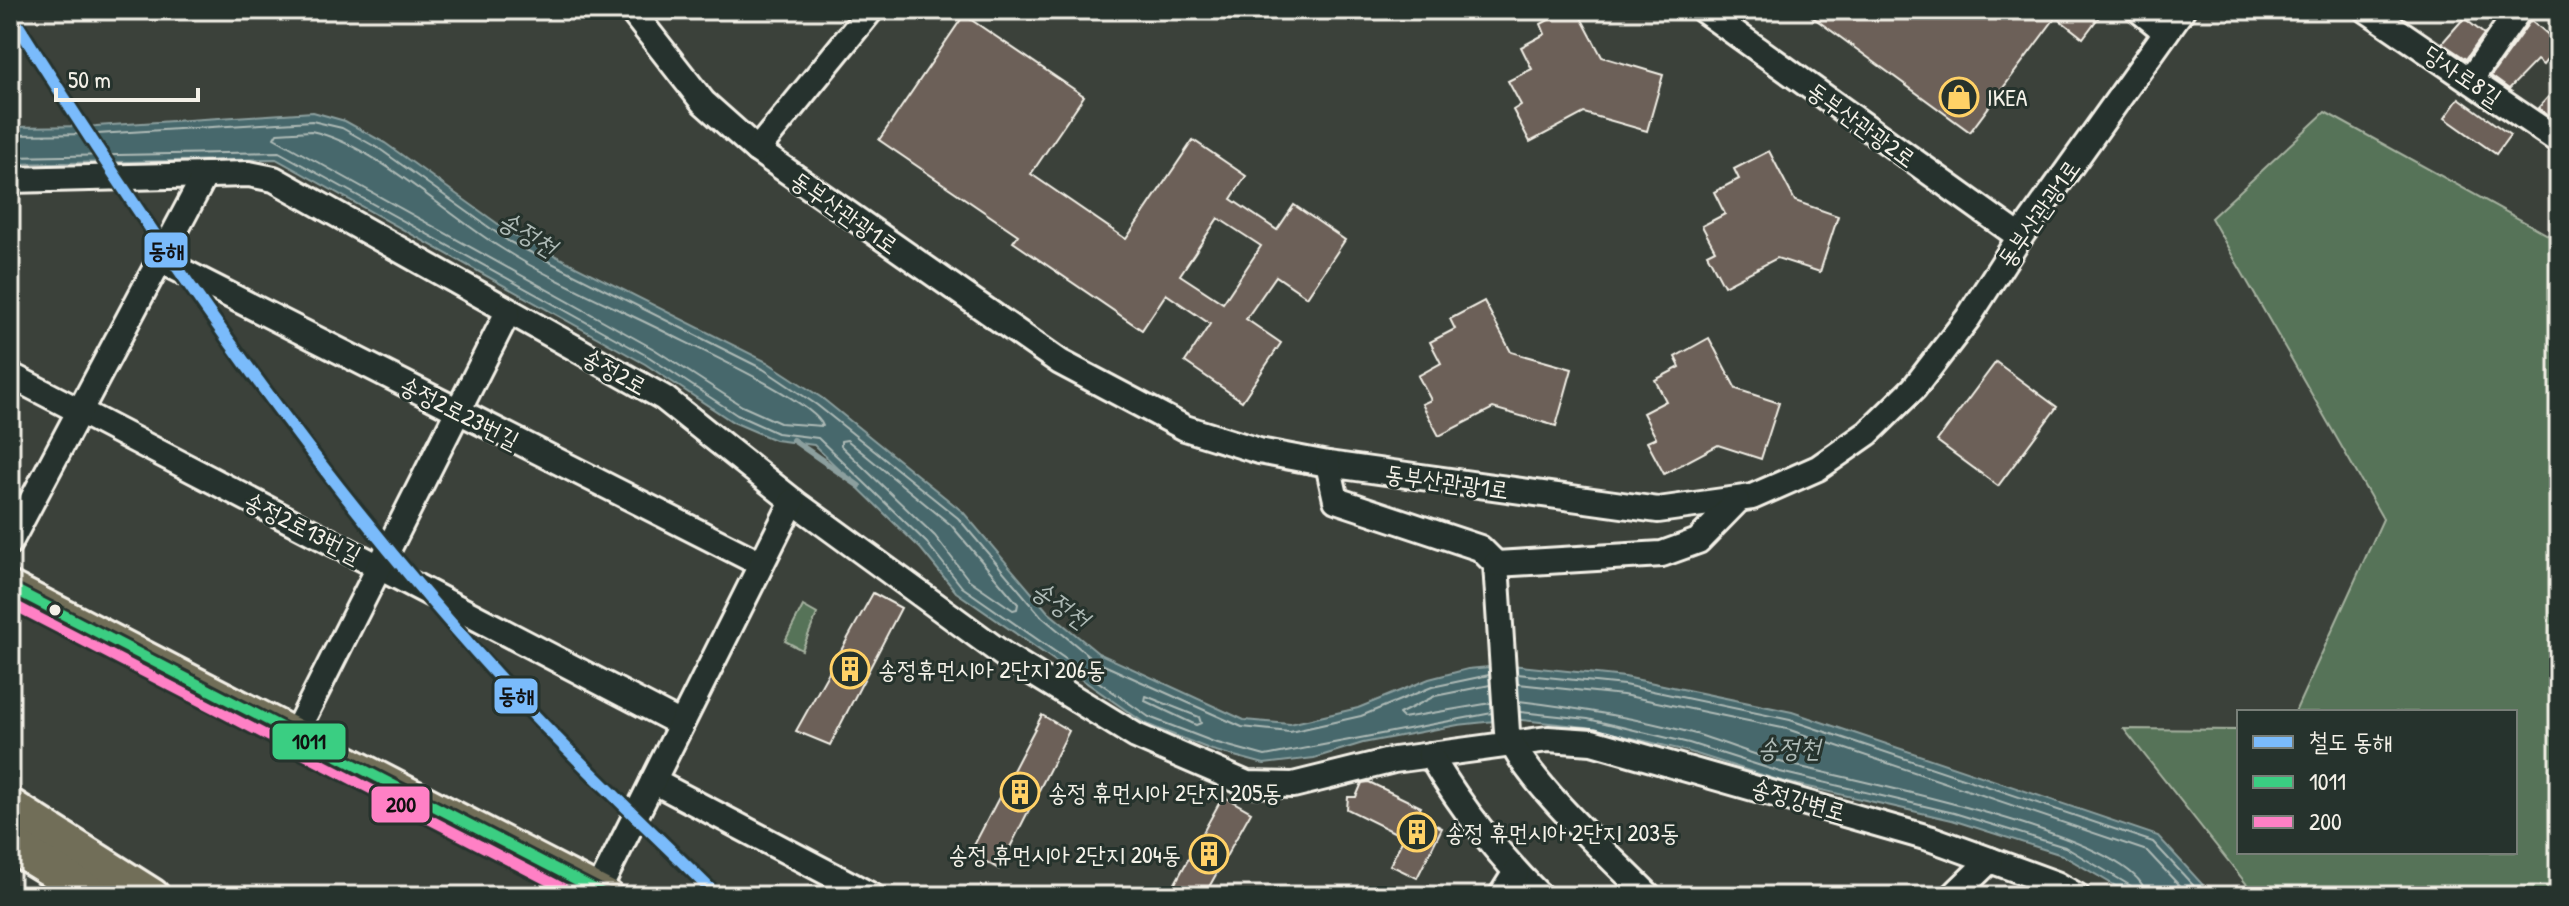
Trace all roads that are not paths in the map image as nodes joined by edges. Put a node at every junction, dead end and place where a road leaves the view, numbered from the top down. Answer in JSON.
{"nodes":[{"id":1,"x":631,"y":10,"type":"edge"},
{"id":2,"x":871,"y":10,"type":"edge"},
{"id":3,"x":1703,"y":10,"type":"edge"},
{"id":4,"x":2139,"y":10,"type":"edge"},
{"id":5,"x":2182,"y":10,"type":"edge"},
{"id":6,"x":2367,"y":10,"type":"edge"},
{"id":7,"x":2519,"y":10,"type":"edge"},
{"id":8,"x":2166,"y":32,"type":"junction"},
{"id":9,"x":2470,"y":80,"type":"junction"},
{"id":10,"x":2559,"y":141,"type":"edge"},
{"id":11,"x":757,"y":150,"type":"junction"},
{"id":12,"x":205,"y":175,"type":"junction"},
{"id":13,"x":10,"y":180,"type":"edge"},
{"id":14,"x":2020,"y":237,"type":"junction"},
{"id":15,"x":160,"y":260,"type":"junction"},
{"id":16,"x":508,"y":312,"type":"junction"},
{"id":17,"x":10,"y":375,"type":"edge"},
{"id":18,"x":80,"y":411,"type":"junction"},
{"id":19,"x":458,"y":411,"type":"junction"},
{"id":20,"x":1328,"y":464,"type":"junction"},
{"id":21,"x":793,"y":501,"type":"junction"},
{"id":22,"x":1737,"y":501,"type":"junction"},
{"id":23,"x":10,"y":542,"type":"edge"},
{"id":24,"x":761,"y":564,"type":"junction"},
{"id":25,"x":380,"y":567,"type":"junction"},
{"id":26,"x":1496,"y":576,"type":"junction"},
{"id":27,"x":10,"y":587,"type":"edge"},
{"id":28,"x":681,"y":724,"type":"junction"},
{"id":29,"x":295,"y":734,"type":"junction"},
{"id":30,"x":1510,"y":739,"type":"junction"},
{"id":31,"x":1430,"y":755,"type":"junction"},
{"id":32,"x":653,"y":781,"type":"junction"},
{"id":33,"x":10,"y":806,"type":"edge"},
{"id":34,"x":10,"y":844,"type":"edge"},
{"id":35,"x":1990,"y":860,"type":"junction"},
{"id":36,"x":1516,"y":872,"type":"junction"},
{"id":37,"x":603,"y":893,"type":"edge"},
{"id":38,"x":95,"y":896,"type":"edge"},
{"id":39,"x":152,"y":896,"type":"edge"},
{"id":40,"x":872,"y":896,"type":"edge"},
{"id":41,"x":1501,"y":896,"type":"edge"},
{"id":42,"x":1540,"y":896,"type":"edge"},
{"id":43,"x":1649,"y":896,"type":"edge"},
{"id":44,"x":1953,"y":896,"type":"edge"},
{"id":45,"x":2077,"y":896,"type":"edge"}],
"edges":[{"from":1,"to":11,"type":"street","name":"동부산관광1로"},
{"from":2,"to":11,"type":"street"},
{"from":3,"to":14,"type":"street","name":"동부산관광2로"},
{"from":4,"to":8,"type":"street"},
{"from":5,"to":8,"type":"street","name":"동부산관광1로"},
{"from":6,"to":9,"type":"street","name":"당사로8길"},
{"from":7,"to":9,"type":"street"},
{"from":8,"to":14,"type":"street","name":"동부산관광1로"},
{"from":9,"to":10,"type":"street","name":"당사로8길"},
{"from":11,"to":20,"type":"street","name":"동부산관광1로"},
{"from":12,"to":13,"type":"street","name":"송정2로"},
{"from":12,"to":15,"type":"street"},
{"from":12,"to":16,"type":"street","name":"송정2로"},
{"from":14,"to":22,"type":"street","name":"동부산관광1로"},
{"from":15,"to":18,"type":"street"},
{"from":15,"to":19,"type":"street","name":"송정2로23번길"},
{"from":16,"to":19,"type":"street"},
{"from":16,"to":21,"type":"street","name":"송정2로"},
{"from":17,"to":18,"type":"street","name":"송정2로13번길"},
{"from":18,"to":23,"type":"street"},
{"from":18,"to":25,"type":"street","name":"송정2로13번길"},
{"from":19,"to":24,"type":"street","name":"송정2로23번길"},
{"from":19,"to":25,"type":"street"},
{"from":20,"to":22,"type":"street","name":"동부산관광1로"},
{"from":20,"to":26,"type":"street"},
{"from":21,"to":24,"type":"street"},
{"from":21,"to":31,"type":"street","name":"송정2로"},
{"from":22,"to":26,"type":"street"},
{"from":24,"to":28,"type":"street"},
{"from":25,"to":28,"type":"street","name":"송정2로13번길"},
{"from":25,"to":29,"type":"street"},
{"from":26,"to":30,"type":"street"},
{"from":27,"to":29,"type":"main road"},
{"from":28,"to":32,"type":"street"},
{"from":29,"to":37,"type":"main road"},
{"from":30,"to":31,"type":"street","name":"송정강변로"},
{"from":30,"to":35,"type":"street","name":"송정강변로"},
{"from":30,"to":43,"type":"street"},
{"from":31,"to":36,"type":"street"},
{"from":32,"to":37,"type":"street"},
{"from":32,"to":40,"type":"street"},
{"from":33,"to":39,"type":"highway"},
{"from":34,"to":38,"type":"highway"},
{"from":35,"to":44,"type":"street"},
{"from":35,"to":45,"type":"street","name":"송정강변로"},
{"from":36,"to":41,"type":"street"},
{"from":36,"to":42,"type":"street"}]}
